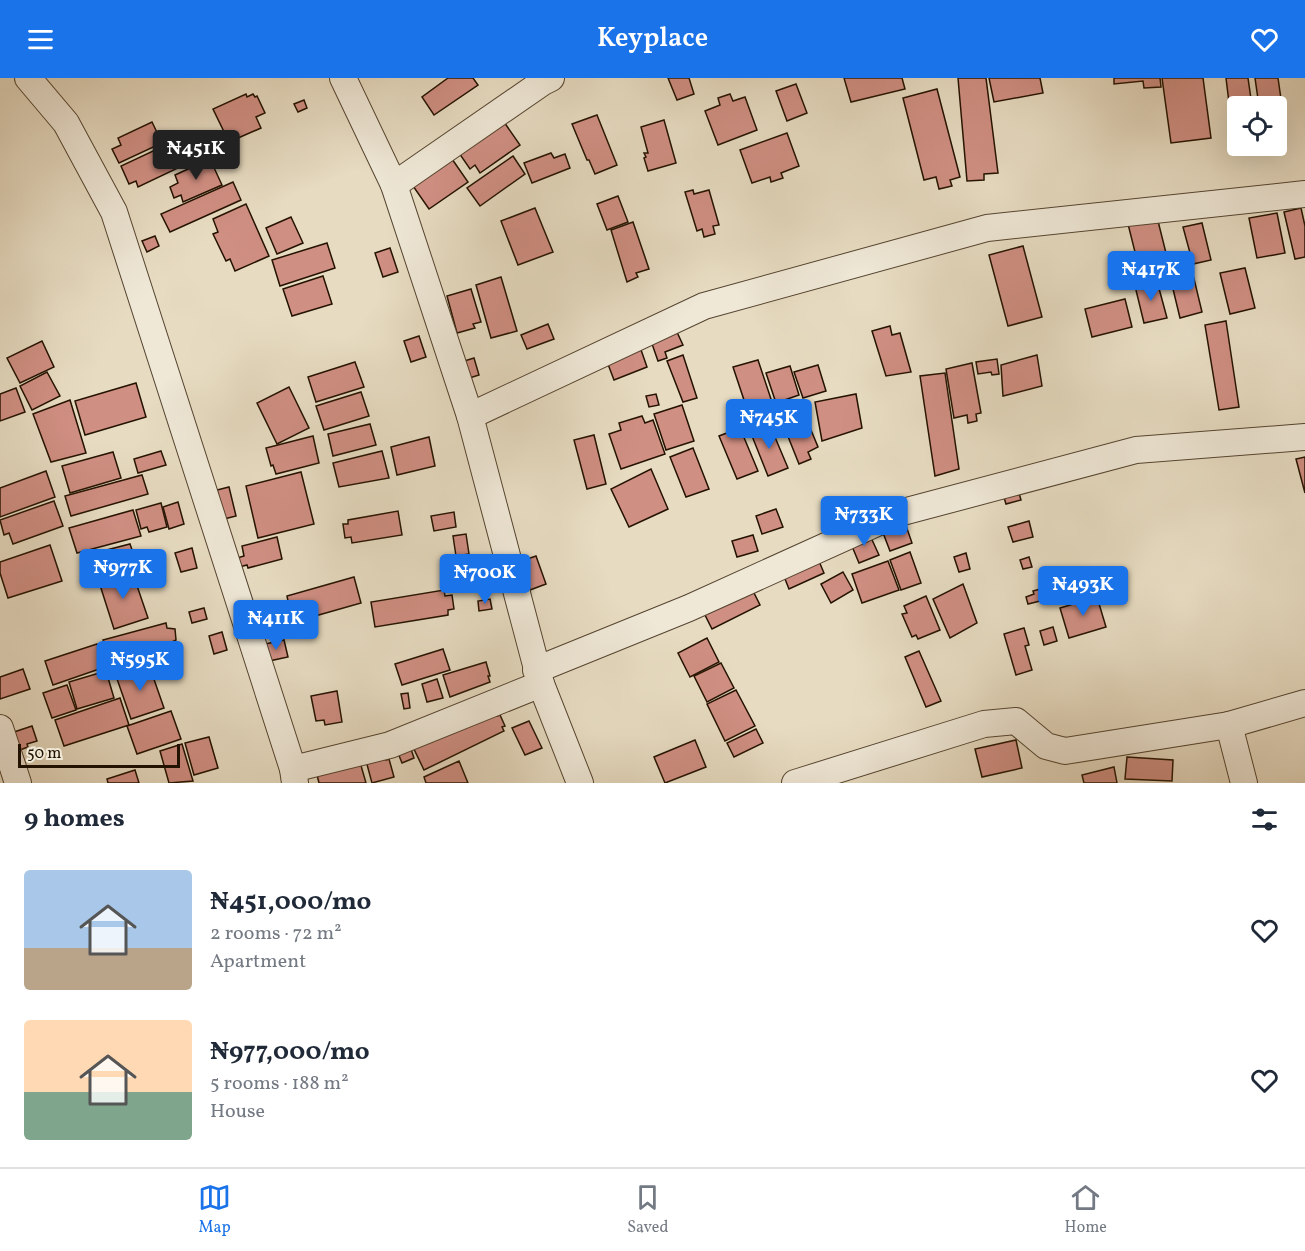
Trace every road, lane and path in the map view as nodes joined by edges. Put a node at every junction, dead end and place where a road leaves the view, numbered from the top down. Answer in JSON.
{"nodes":[{"id":1,"x":28,"y":78,"type":"edge"},
{"id":2,"x":343,"y":78,"type":"edge"},
{"id":3,"x":551,"y":78,"type":"edge"},
{"id":4,"x":394,"y":185,"type":"junction"},
{"id":5,"x":1305,"y":194,"type":"edge"},
{"id":6,"x":470,"y":416,"type":"junction"},
{"id":7,"x":1305,"y":437,"type":"edge"},
{"id":8,"x":539,"y":677,"type":"junction"},
{"id":9,"x":1305,"y":703,"type":"edge"},
{"id":10,"x":1229,"y":725,"type":"junction"},
{"id":11,"x":0,"y":728,"type":"edge"},
{"id":12,"x":294,"y":776,"type":"edge"},
{"id":13,"x":18,"y":783,"type":"edge"},
{"id":14,"x":580,"y":783,"type":"edge"},
{"id":15,"x":795,"y":783,"type":"edge"},
{"id":16,"x":1244,"y":783,"type":"edge"}],
"edges":[{"from":1,"to":12,"type":"street"},
{"from":2,"to":4,"type":"street"},
{"from":3,"to":4,"type":"street"},
{"from":4,"to":6,"type":"street"},
{"from":5,"to":6,"type":"street"},
{"from":6,"to":8,"type":"street"},
{"from":7,"to":8,"type":"street"},
{"from":8,"to":12,"type":"street"},
{"from":8,"to":14,"type":"street"},
{"from":9,"to":10,"type":"street"},
{"from":10,"to":15,"type":"street"},
{"from":10,"to":16,"type":"street"},
{"from":11,"to":13,"type":"street"}]}
